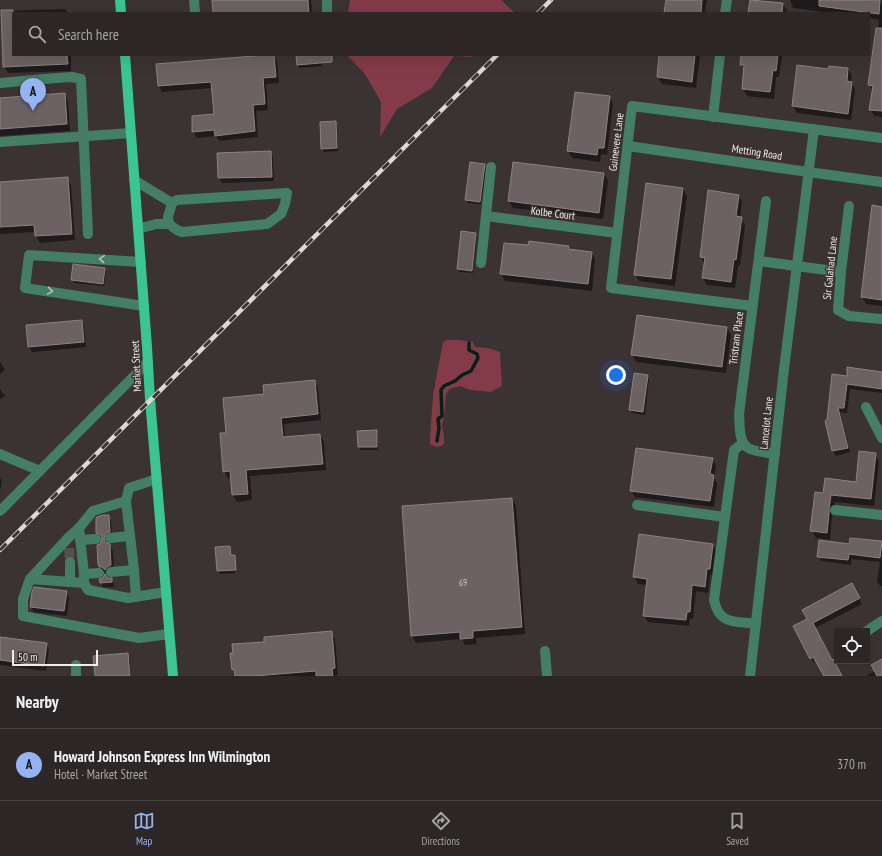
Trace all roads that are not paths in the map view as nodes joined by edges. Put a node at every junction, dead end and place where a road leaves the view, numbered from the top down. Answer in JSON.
{"nodes":[{"id":1,"x":120,"y":0,"type":"edge"},
{"id":2,"x":194,"y":0,"type":"edge"},
{"id":3,"x":327,"y":0,"type":"edge"},
{"id":4,"x":727,"y":0,"type":"edge"},
{"id":5,"x":121,"y":12,"type":"edge"},
{"id":6,"x":195,"y":12,"type":"edge"},
{"id":7,"x":327,"y":12,"type":"edge"},
{"id":8,"x":725,"y":12,"type":"edge"},
{"id":9,"x":125,"y":56,"type":"edge"},
{"id":10,"x":720,"y":56,"type":"edge"},
{"id":11,"x":0,"y":83,"type":"edge"},
{"id":12,"x":713,"y":117,"type":"junction"},
{"id":13,"x":814,"y":130,"type":"junction"},
{"id":14,"x":131,"y":134,"type":"junction"},
{"id":15,"x":84,"y":137,"type":"junction"},
{"id":16,"x":882,"y":138,"type":"edge"},
{"id":17,"x":0,"y":142,"type":"edge"},
{"id":18,"x":628,"y":146,"type":"junction"},
{"id":19,"x":491,"y":167,"type":"dead end"},
{"id":20,"x":808,"y":172,"type":"junction"},
{"id":21,"x":134,"y":180,"type":"junction"},
{"id":22,"x":882,"y":182,"type":"edge"},
{"id":23,"x":766,"y":201,"type":"dead end"},
{"id":24,"x":172,"y":203,"type":"junction"},
{"id":25,"x":849,"y":206,"type":"dead end"},
{"id":26,"x":486,"y":216,"type":"junction"},
{"id":27,"x":169,"y":224,"type":"junction"},
{"id":28,"x":138,"y":229,"type":"junction"},
{"id":29,"x":617,"y":233,"type":"junction"},
{"id":30,"x":88,"y":234,"type":"dead end"},
{"id":31,"x":759,"y":261,"type":"junction"},
{"id":32,"x":141,"y":262,"type":"junction"},
{"id":33,"x":481,"y":263,"type":"dead end"},
{"id":34,"x":797,"y":267,"type":"junction"},
{"id":35,"x":841,"y":272,"type":"junction"},
{"id":36,"x":144,"y":306,"type":"junction"},
{"id":37,"x":752,"y":306,"type":"junction"},
{"id":38,"x":882,"y":319,"type":"edge"},
{"id":39,"x":148,"y":362,"type":"junction"},
{"id":40,"x":866,"y":407,"type":"dead end"},
{"id":41,"x":882,"y":438,"type":"edge"},
{"id":42,"x":743,"y":443,"type":"junction"},
{"id":43,"x":0,"y":454,"type":"edge"},
{"id":44,"x":775,"y":454,"type":"junction"},
{"id":45,"x":40,"y":471,"type":"junction"},
{"id":46,"x":157,"y":479,"type":"junction"},
{"id":47,"x":126,"y":501,"type":"junction"},
{"id":48,"x":636,"y":505,"type":"dead end"},
{"id":49,"x":835,"y":510,"type":"dead end"},
{"id":50,"x":0,"y":511,"type":"edge"},
{"id":51,"x":882,"y":515,"type":"edge"},
{"id":52,"x":725,"y":517,"type":"junction"},
{"id":53,"x":79,"y":528,"type":"junction"},
{"id":54,"x":130,"y":536,"type":"junction"},
{"id":55,"x":69,"y":537,"type":"junction"},
{"id":56,"x":110,"y":538,"type":"dead end"},
{"id":57,"x":96,"y":539,"type":"dead end"},
{"id":58,"x":80,"y":540,"type":"junction"},
{"id":59,"x":69,"y":548,"type":"tunnel mouth"},
{"id":60,"x":70,"y":562,"type":"tunnel mouth"},
{"id":61,"x":134,"y":570,"type":"junction"},
{"id":62,"x":112,"y":572,"type":"dead end"},
{"id":63,"x":99,"y":573,"type":"dead end"},
{"id":64,"x":84,"y":578,"type":"junction"},
{"id":65,"x":30,"y":579,"type":"junction"},
{"id":66,"x":70,"y":582,"type":"junction"},
{"id":67,"x":166,"y":592,"type":"junction"},
{"id":68,"x":136,"y":597,"type":"junction"},
{"id":69,"x":882,"y":621,"type":"edge"},
{"id":70,"x":756,"y":624,"type":"junction"},
{"id":71,"x":870,"y":629,"type":"edge"},
{"id":72,"x":169,"y":634,"type":"junction"},
{"id":73,"x":545,"y":651,"type":"dead end"},
{"id":74,"x":76,"y":665,"type":"dead end"},
{"id":75,"x":76,"y":676,"type":"edge"},
{"id":76,"x":173,"y":676,"type":"edge"},
{"id":77,"x":547,"y":676,"type":"edge"},
{"id":78,"x":750,"y":676,"type":"edge"}],
"edges":[{"from":1,"to":5,"type":"main road"},
{"from":2,"to":6,"type":"street"},
{"from":3,"to":7,"type":"street"},
{"from":4,"to":8,"type":"street"},
{"from":9,"to":14,"type":"main road","name":"Market Street"},
{"from":10,"to":12,"type":"street"},
{"from":11,"to":15,"type":"street"},
{"from":12,"to":13,"type":"street","name":"Guinevere Lane"},
{"from":12,"to":18,"type":"street","name":"Guinevere Lane"},
{"from":13,"to":16,"type":"street","name":"Guinevere Lane"},
{"from":13,"to":20,"type":"street","name":"Lancelot Lane"},
{"from":14,"to":15,"type":"street"},
{"from":14,"to":21,"type":"main road","name":"Market Street"},
{"from":15,"to":17,"type":"street"},
{"from":15,"to":30,"type":"street"},
{"from":18,"to":20,"type":"street","name":"Metting Road"},
{"from":18,"to":29,"type":"street","name":"Guinevere Lane"},
{"from":19,"to":26,"type":"street"},
{"from":20,"to":22,"type":"street","name":"Metting Road"},
{"from":20,"to":34,"type":"street","name":"Lancelot Lane"},
{"from":21,"to":24,"type":"street"},
{"from":21,"to":28,"type":"main road","name":"Market Street"},
{"from":23,"to":31,"type":"street","name":"Tristram Place"},
{"from":24,"to":27,"type":"street"},
{"from":24,"to":27,"type":"street"},
{"from":25,"to":35,"type":"street","name":"Sir Galahad Lane"},
{"from":26,"to":29,"type":"street","name":"Kolbe Court"},
{"from":26,"to":33,"type":"street"},
{"from":27,"to":28,"type":"street"},
{"from":28,"to":32,"type":"main road","name":"Market Street"},
{"from":29,"to":37,"type":"street","name":"Guinevere Lane"},
{"from":31,"to":34,"type":"street"},
{"from":31,"to":37,"type":"street","name":"Tristram Place"},
{"from":32,"to":36,"type":"main road","name":"Market Street"},
{"from":32,"to":36,"type":"street","one_way":true},
{"from":34,"to":35,"type":"street"},
{"from":34,"to":44,"type":"street","name":"Lancelot Lane"},
{"from":35,"to":38,"type":"street","name":"Sir Galahad Lane"},
{"from":36,"to":39,"type":"main road","name":"Market Street"},
{"from":37,"to":42,"type":"street","name":"Tristram Place"},
{"from":39,"to":45,"type":"street"},
{"from":39,"to":46,"type":"main road","name":"Market Street"},
{"from":40,"to":41,"type":"street"},
{"from":42,"to":44,"type":"street"},
{"from":42,"to":52,"type":"street"},
{"from":43,"to":45,"type":"street"},
{"from":44,"to":70,"type":"street","name":"Lancelot Lane"},
{"from":45,"to":50,"type":"street"},
{"from":46,"to":47,"type":"street"},
{"from":46,"to":67,"type":"main road","name":"Market Street"},
{"from":47,"to":53,"type":"street"},
{"from":47,"to":54,"type":"street"},
{"from":48,"to":52,"type":"street"},
{"from":49,"to":51,"type":"street"},
{"from":52,"to":70,"type":"street"},
{"from":53,"to":55,"type":"street"},
{"from":53,"to":58,"type":"street"},
{"from":54,"to":56,"type":"street"},
{"from":54,"to":61,"type":"street"},
{"from":55,"to":59,"type":"street"},
{"from":55,"to":65,"type":"street"},
{"from":57,"to":58,"type":"street"},
{"from":58,"to":64,"type":"street"},
{"from":60,"to":66,"type":"street"},
{"from":61,"to":62,"type":"street"},
{"from":61,"to":68,"type":"street"},
{"from":63,"to":64,"type":"street"},
{"from":64,"to":66,"type":"street"},
{"from":64,"to":68,"type":"street"},
{"from":65,"to":66,"type":"street"},
{"from":65,"to":72,"type":"street"},
{"from":67,"to":68,"type":"street"},
{"from":67,"to":72,"type":"main road","name":"Market Street"},
{"from":69,"to":71,"type":"street"},
{"from":70,"to":78,"type":"street","name":"Lancelot Lane"},
{"from":72,"to":76,"type":"main road","name":"Market Street"},
{"from":73,"to":77,"type":"street"},
{"from":74,"to":75,"type":"street"}]}
